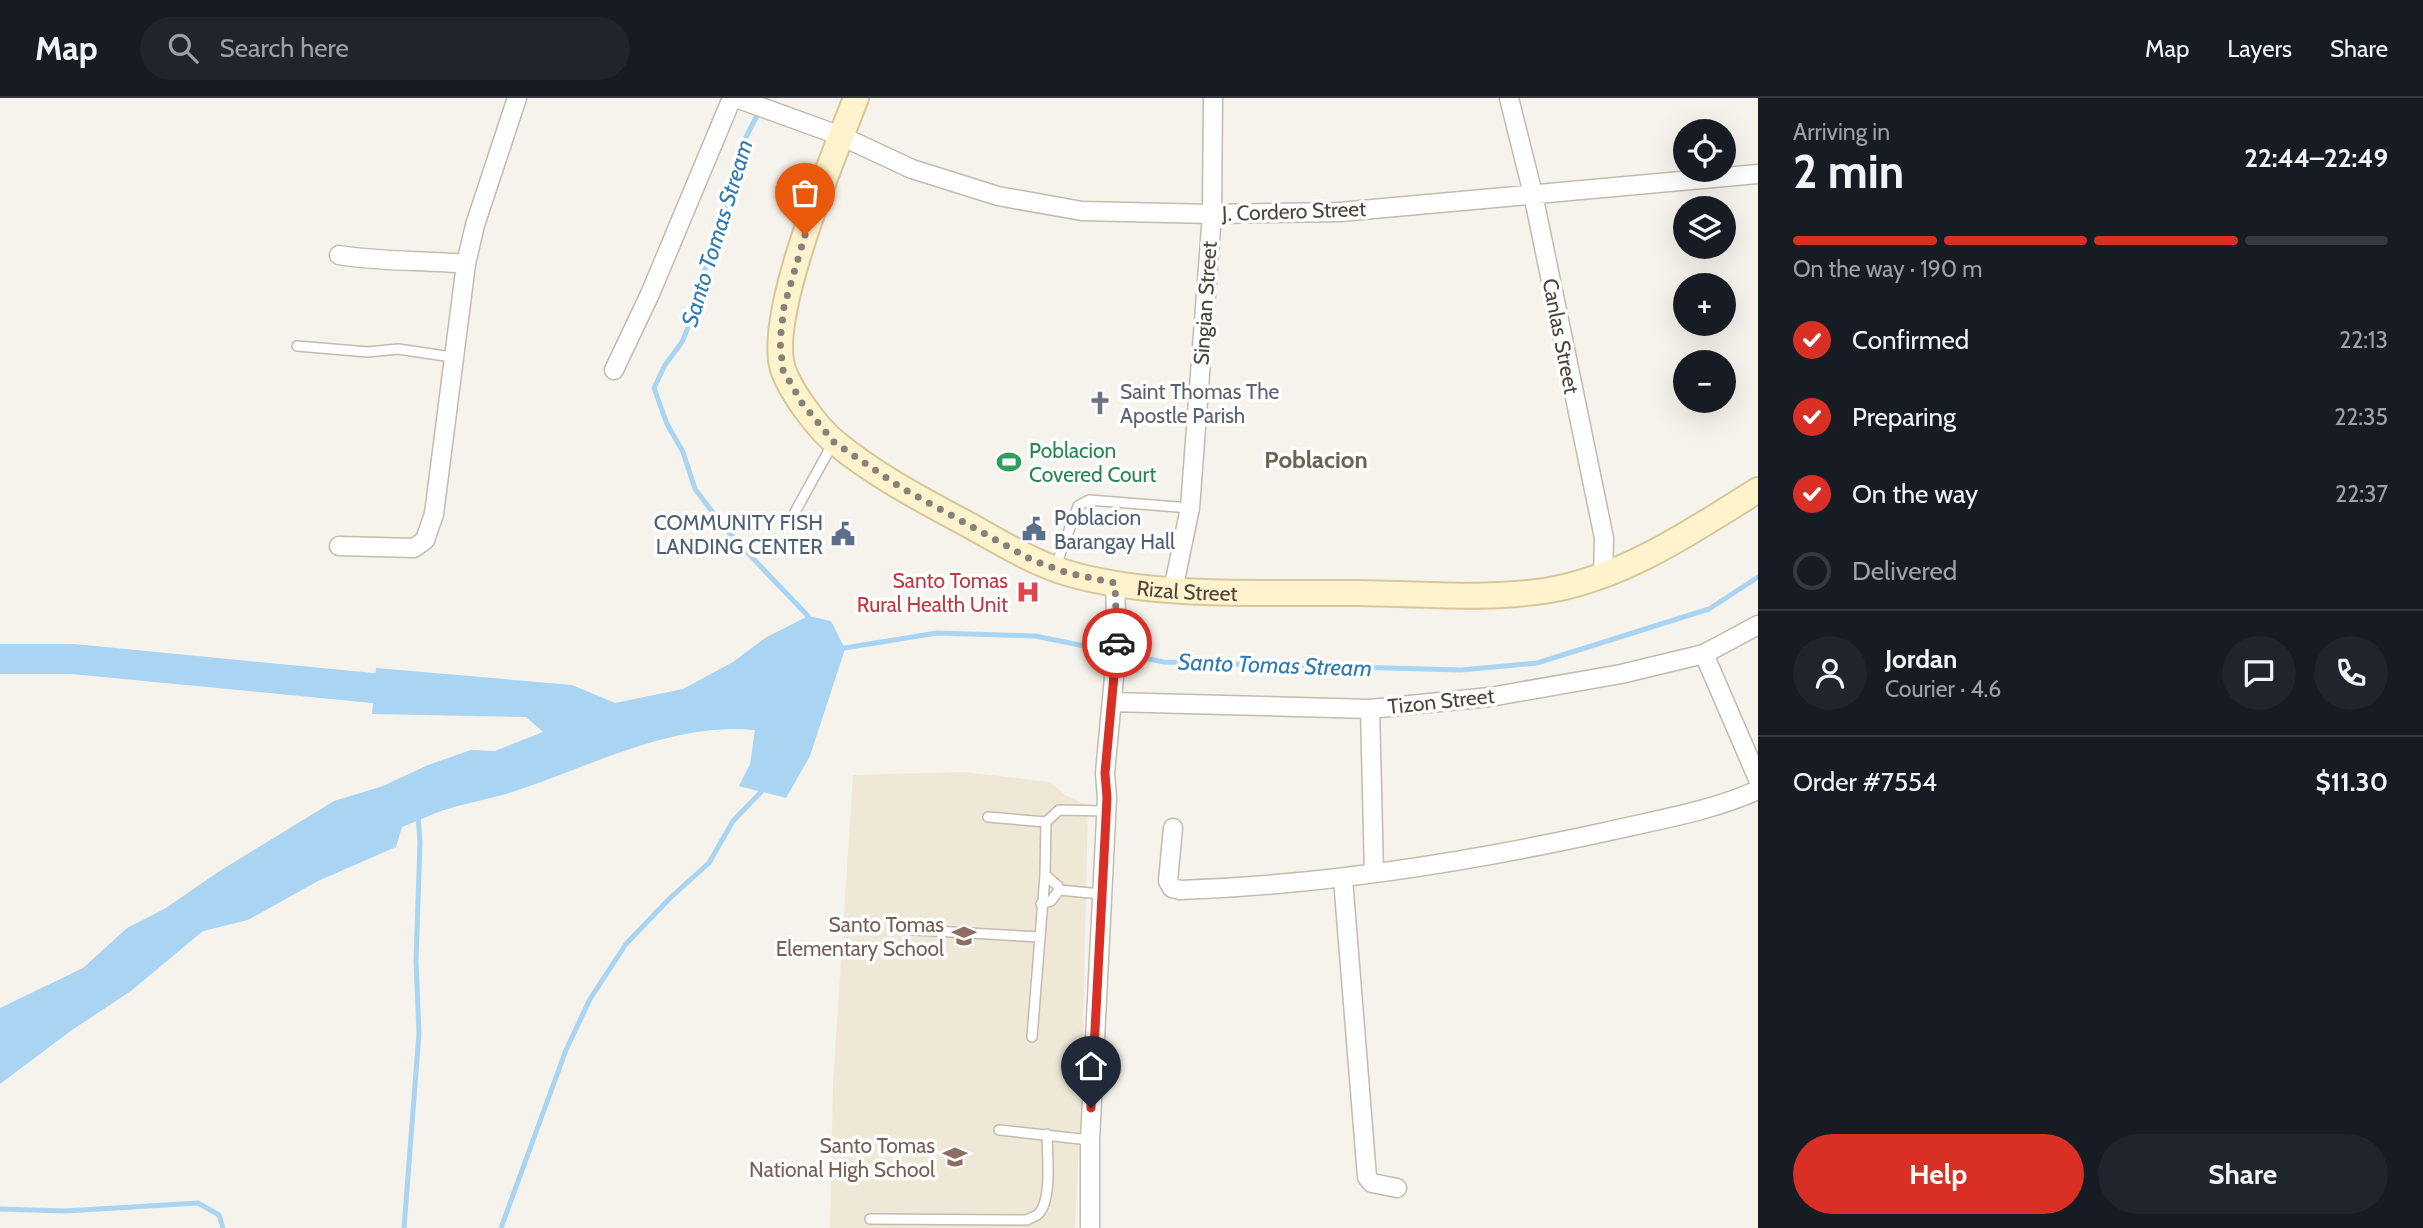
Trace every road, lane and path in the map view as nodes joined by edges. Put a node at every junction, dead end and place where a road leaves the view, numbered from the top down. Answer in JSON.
{"nodes":[{"id":1,"x":517,"y":98,"type":"edge"},
{"id":2,"x":734,"y":98,"type":"edge"},
{"id":3,"x":856,"y":98,"type":"edge"},
{"id":4,"x":1213,"y":98,"type":"edge"},
{"id":5,"x":1509,"y":98,"type":"edge"},
{"id":6,"x":841,"y":136,"type":"junction"},
{"id":7,"x":1758,"y":174,"type":"edge"},
{"id":8,"x":1533,"y":194,"type":"junction"},
{"id":9,"x":1212,"y":214,"type":"junction"},
{"id":10,"x":339,"y":256,"type":"dead end"},
{"id":11,"x":466,"y":264,"type":"junction"},
{"id":12,"x":297,"y":346,"type":"dead end"},
{"id":13,"x":452,"y":358,"type":"junction"},
{"id":14,"x":614,"y":370,"type":"dead end"},
{"id":15,"x":834,"y":442,"type":"junction"},
{"id":16,"x":1758,"y":490,"type":"edge"},
{"id":17,"x":1190,"y":508,"type":"junction"},
{"id":18,"x":790,"y":521,"type":"dead end"},
{"id":19,"x":339,"y":545,"type":"dead end"},
{"id":20,"x":1055,"y":568,"type":"junction"},
{"id":21,"x":1603,"y":575,"type":"junction"},
{"id":22,"x":1115,"y":583,"type":"junction"},
{"id":23,"x":1173,"y":590,"type":"junction"},
{"id":24,"x":1758,"y":625,"type":"edge"},
{"id":25,"x":1704,"y":654,"type":"junction"},
{"id":26,"x":1112,"y":702,"type":"junction"},
{"id":27,"x":1370,"y":709,"type":"junction"},
{"id":28,"x":1758,"y":779,"type":"edge"},
{"id":29,"x":1758,"y":790,"type":"edge"},
{"id":30,"x":1107,"y":811,"type":"junction"},
{"id":31,"x":988,"y":817,"type":"dead end"},
{"id":32,"x":1046,"y":822,"type":"junction"},
{"id":33,"x":1173,"y":828,"type":"dead end"},
{"id":34,"x":1374,"y":873,"type":"junction"},
{"id":35,"x":1045,"y":875,"type":"junction"},
{"id":36,"x":1343,"y":879,"type":"junction"},
{"id":37,"x":1059,"y":890,"type":"junction"},
{"id":38,"x":1101,"y":894,"type":"junction"},
{"id":39,"x":1041,"y":904,"type":"junction"},
{"id":40,"x":898,"y":929,"type":"dead end"},
{"id":41,"x":1039,"y":937,"type":"junction"},
{"id":42,"x":1032,"y":1037,"type":"dead end"},
{"id":43,"x":999,"y":1130,"type":"dead end"},
{"id":44,"x":1047,"y":1134,"type":"junction"},
{"id":45,"x":1090,"y":1140,"type":"junction"},
{"id":46,"x":1397,"y":1188,"type":"dead end"},
{"id":47,"x":870,"y":1220,"type":"dead end"},
{"id":48,"x":1090,"y":1228,"type":"edge"}],
"edges":[{"from":1,"to":11,"type":"street"},
{"from":2,"to":6,"type":"street","name":"J. Cordero Street"},
{"from":2,"to":14,"type":"street"},
{"from":3,"to":6,"type":"street","name":"Rizal Street"},
{"from":4,"to":9,"type":"street","name":"Singian Street"},
{"from":5,"to":8,"type":"street","name":"Canlas Street"},
{"from":6,"to":9,"type":"street","name":"J. Cordero Street"},
{"from":6,"to":15,"type":"street","name":"Rizal Street"},
{"from":7,"to":8,"type":"street","name":"J. Cordero Street"},
{"from":8,"to":9,"type":"street","name":"J. Cordero Street"},
{"from":8,"to":21,"type":"street","name":"Canlas Street"},
{"from":9,"to":17,"type":"street","name":"Singian Street"},
{"from":10,"to":11,"type":"street"},
{"from":11,"to":13,"type":"street"},
{"from":12,"to":13,"type":"lane"},
{"from":13,"to":19,"type":"street"},
{"from":15,"to":18,"type":"lane"},
{"from":15,"to":20,"type":"street","name":"Rizal Street"},
{"from":16,"to":21,"type":"street","name":"Rizal Street"},
{"from":17,"to":20,"type":"lane"},
{"from":17,"to":23,"type":"street","name":"Singian Street"},
{"from":20,"to":22,"type":"street","name":"Rizal Street"},
{"from":21,"to":23,"type":"street","name":"Rizal Street"},
{"from":22,"to":23,"type":"street","name":"Rizal Street"},
{"from":22,"to":26,"type":"street"},
{"from":24,"to":25,"type":"street","name":"Tizon Street"},
{"from":25,"to":27,"type":"street","name":"Tizon Street"},
{"from":25,"to":28,"type":"street"},
{"from":26,"to":27,"type":"street","name":"Tizon Street"},
{"from":26,"to":30,"type":"street"},
{"from":27,"to":34,"type":"street"},
{"from":29,"to":34,"type":"street"},
{"from":30,"to":32,"type":"lane"},
{"from":30,"to":38,"type":"street"},
{"from":31,"to":32,"type":"lane"},
{"from":32,"to":35,"type":"lane"},
{"from":33,"to":36,"type":"street"},
{"from":34,"to":36,"type":"street"},
{"from":35,"to":37,"type":"lane"},
{"from":35,"to":39,"type":"lane"},
{"from":36,"to":46,"type":"street"},
{"from":37,"to":38,"type":"lane"},
{"from":37,"to":39,"type":"lane"},
{"from":38,"to":45,"type":"street"},
{"from":39,"to":41,"type":"lane"},
{"from":40,"to":41,"type":"lane"},
{"from":41,"to":42,"type":"lane"},
{"from":43,"to":44,"type":"lane"},
{"from":44,"to":45,"type":"lane"},
{"from":44,"to":47,"type":"lane"},
{"from":45,"to":48,"type":"street"}]}
